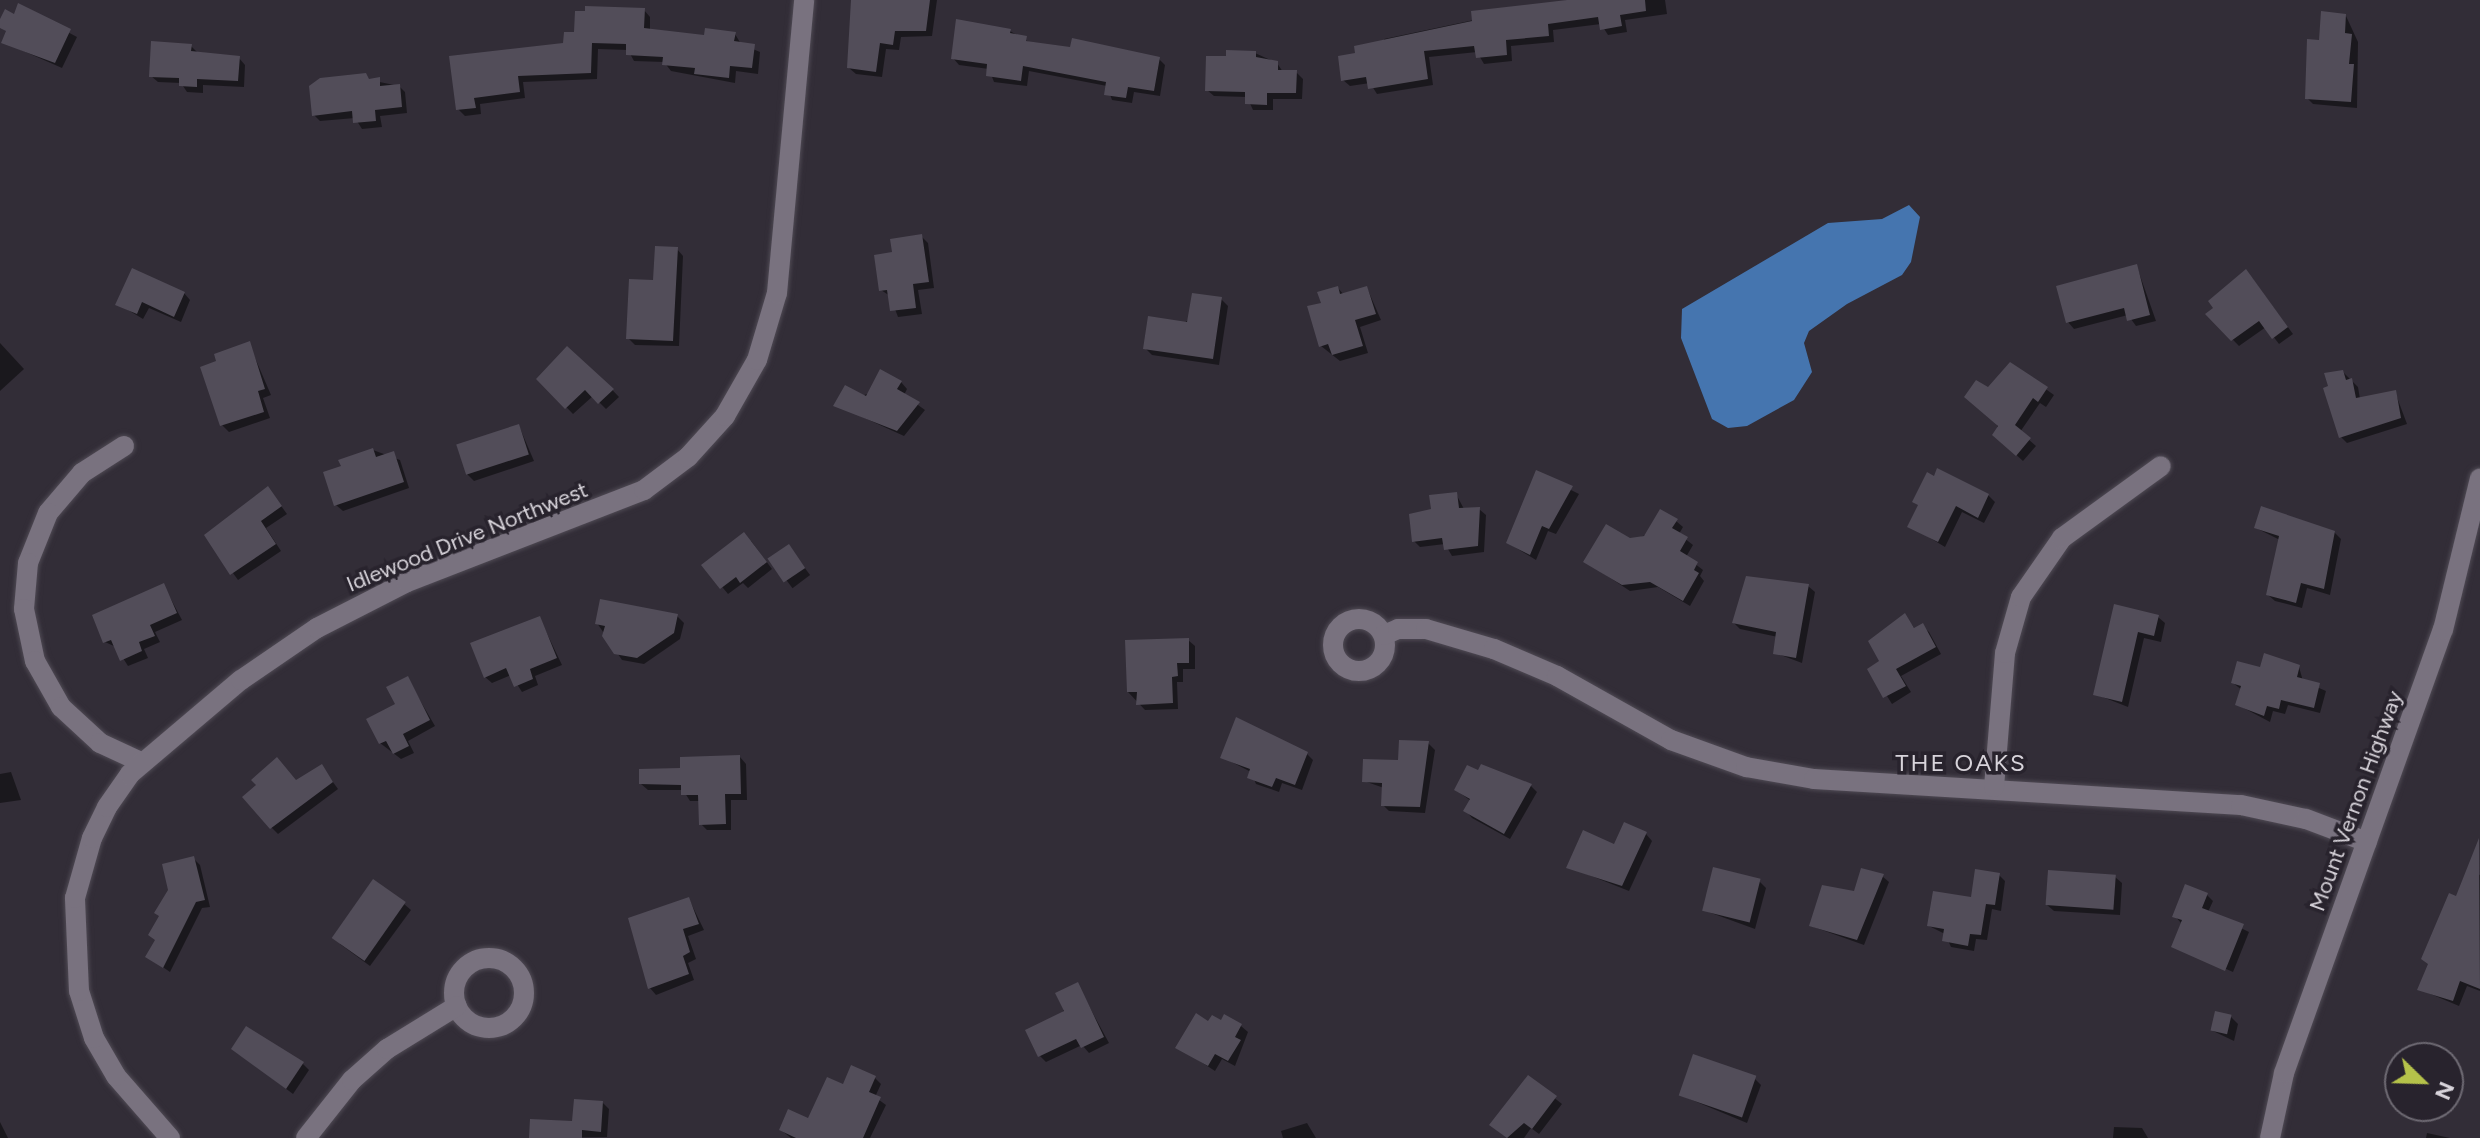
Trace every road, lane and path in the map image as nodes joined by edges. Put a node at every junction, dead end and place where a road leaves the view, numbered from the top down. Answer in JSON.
{"nodes":[{"id":1,"x":804,"y":0,"type":"edge"},
{"id":2,"x":124,"y":446,"type":"dead end"},
{"id":3,"x":2161,"y":466,"type":"dead end"},
{"id":4,"x":2480,"y":478,"type":"edge"},
{"id":5,"x":1384,"y":635,"type":"dead end"},
{"id":6,"x":143,"y":763,"type":"junction"},
{"id":7,"x":1994,"y":787,"type":"junction"},
{"id":8,"x":2367,"y":842,"type":"junction"},
{"id":9,"x":457,"y":1006,"type":"dead end"},
{"id":10,"x":170,"y":1138,"type":"edge"},
{"id":11,"x":306,"y":1138,"type":"edge"},
{"id":12,"x":2270,"y":1138,"type":"edge"}],
"edges":[{"from":1,"to":6,"type":"street","name":"Idlewood Drive Northwest"},
{"from":2,"to":6,"type":"street"},
{"from":3,"to":7,"type":"street"},
{"from":4,"to":8,"type":"street","name":"Mount Vernon Highway"},
{"from":5,"to":7,"type":"street"},
{"from":6,"to":10,"type":"street","name":"Idlewood Drive Northwest"},
{"from":7,"to":8,"type":"street"},
{"from":8,"to":12,"type":"street","name":"Mount Vernon Highway"},
{"from":9,"to":11,"type":"street"}]}
